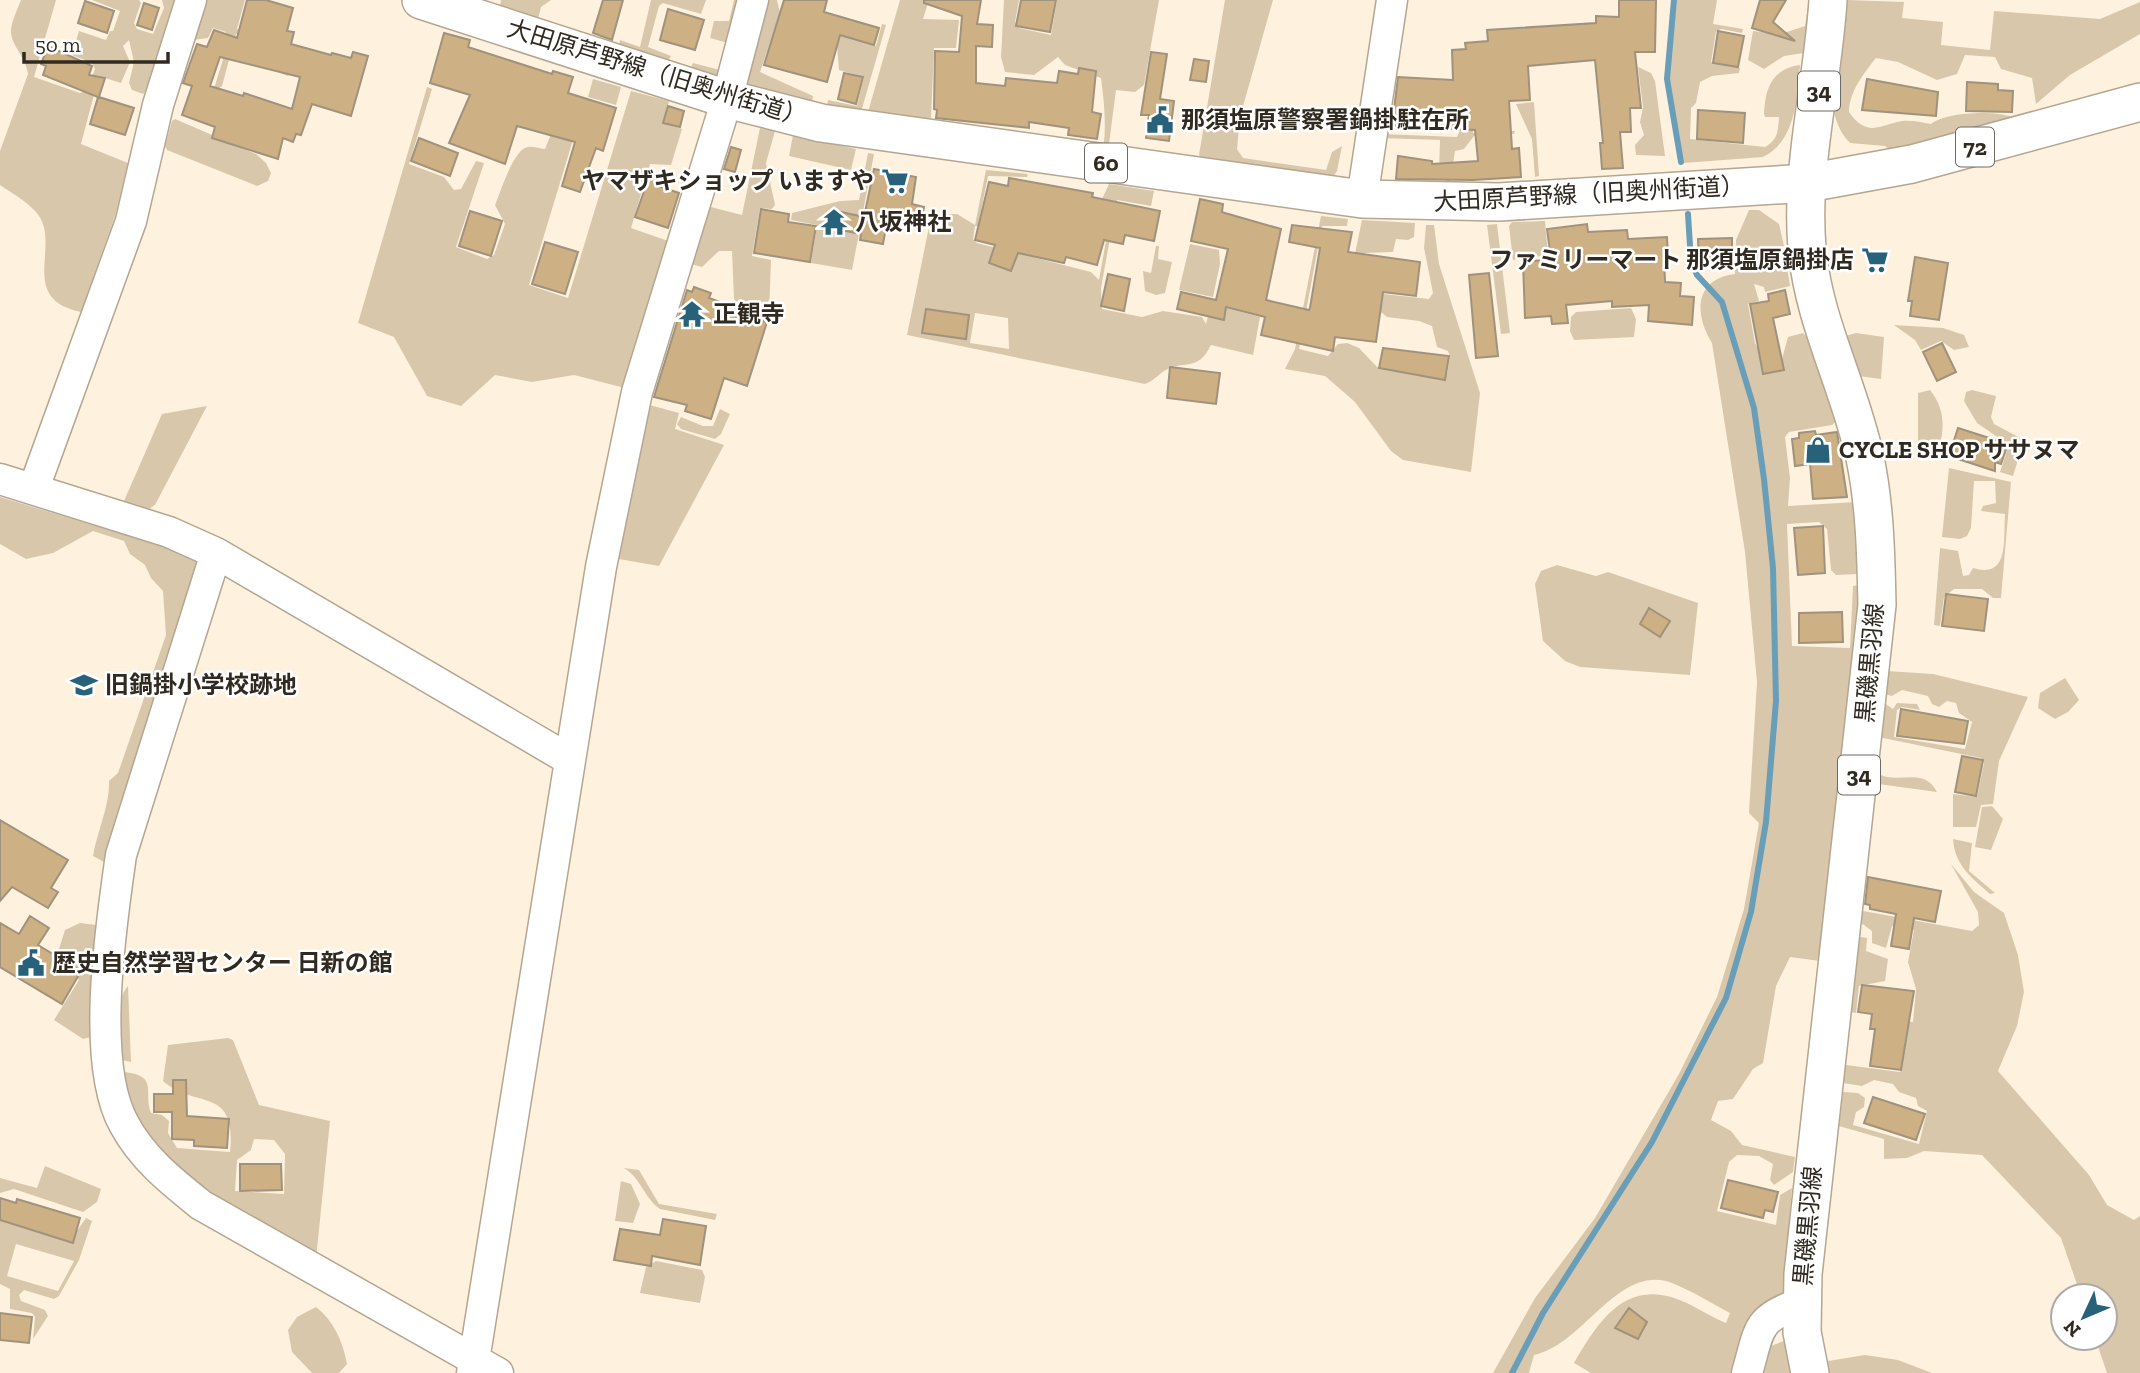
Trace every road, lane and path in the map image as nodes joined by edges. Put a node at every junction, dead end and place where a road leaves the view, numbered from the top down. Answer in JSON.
{"nodes":[{"id":1,"x":191,"y":0,"type":"edge"},
{"id":2,"x":421,"y":0,"type":"edge"},
{"id":3,"x":752,"y":0,"type":"edge"},
{"id":4,"x":1392,"y":0,"type":"edge"},
{"id":5,"x":1828,"y":0,"type":"edge"},
{"id":6,"x":727,"y":99,"type":"junction"},
{"id":7,"x":2140,"y":102,"type":"edge"},
{"id":8,"x":1808,"y":183,"type":"junction"},
{"id":9,"x":1362,"y":199,"type":"junction"},
{"id":10,"x":0,"y":479,"type":"edge"},
{"id":11,"x":34,"y":488,"type":"junction"},
{"id":12,"x":216,"y":553,"type":"junction"},
{"id":13,"x":570,"y":760,"type":"junction"},
{"id":14,"x":1801,"y":1303,"type":"junction"},
{"id":15,"x":482,"y":1368,"type":"edge"},
{"id":16,"x":1747,"y":1373,"type":"edge"},
{"id":17,"x":1810,"y":1373,"type":"edge"}],
"edges":[{"from":1,"to":11,"type":"street"},
{"from":2,"to":6,"type":"main road","name":"大田原芦野線（旧奥州街道）","number":"60"},
{"from":3,"to":6,"type":"street"},
{"from":4,"to":9,"type":"street"},
{"from":5,"to":8,"type":"main road","name":"黒磯黒羽線","number":"34"},
{"from":6,"to":9,"type":"main road","name":"大田原芦野線（旧奥州街道）","number":"60"},
{"from":6,"to":13,"type":"street"},
{"from":7,"to":8,"type":"main road","name":"大田原芦野線（旧奥州街道）","number":"72"},
{"from":8,"to":9,"type":"main road","name":"大田原芦野線（旧奥州街道）","number":"60"},
{"from":8,"to":14,"type":"main road","name":"黒磯黒羽線","number":"34"},
{"from":10,"to":11,"type":"street"},
{"from":11,"to":12,"type":"street"},
{"from":12,"to":13,"type":"street"},
{"from":12,"to":15,"type":"street"},
{"from":13,"to":15,"type":"street"},
{"from":14,"to":16,"type":"street"},
{"from":14,"to":17,"type":"main road","name":"黒磯黒羽線","number":"34"}]}
